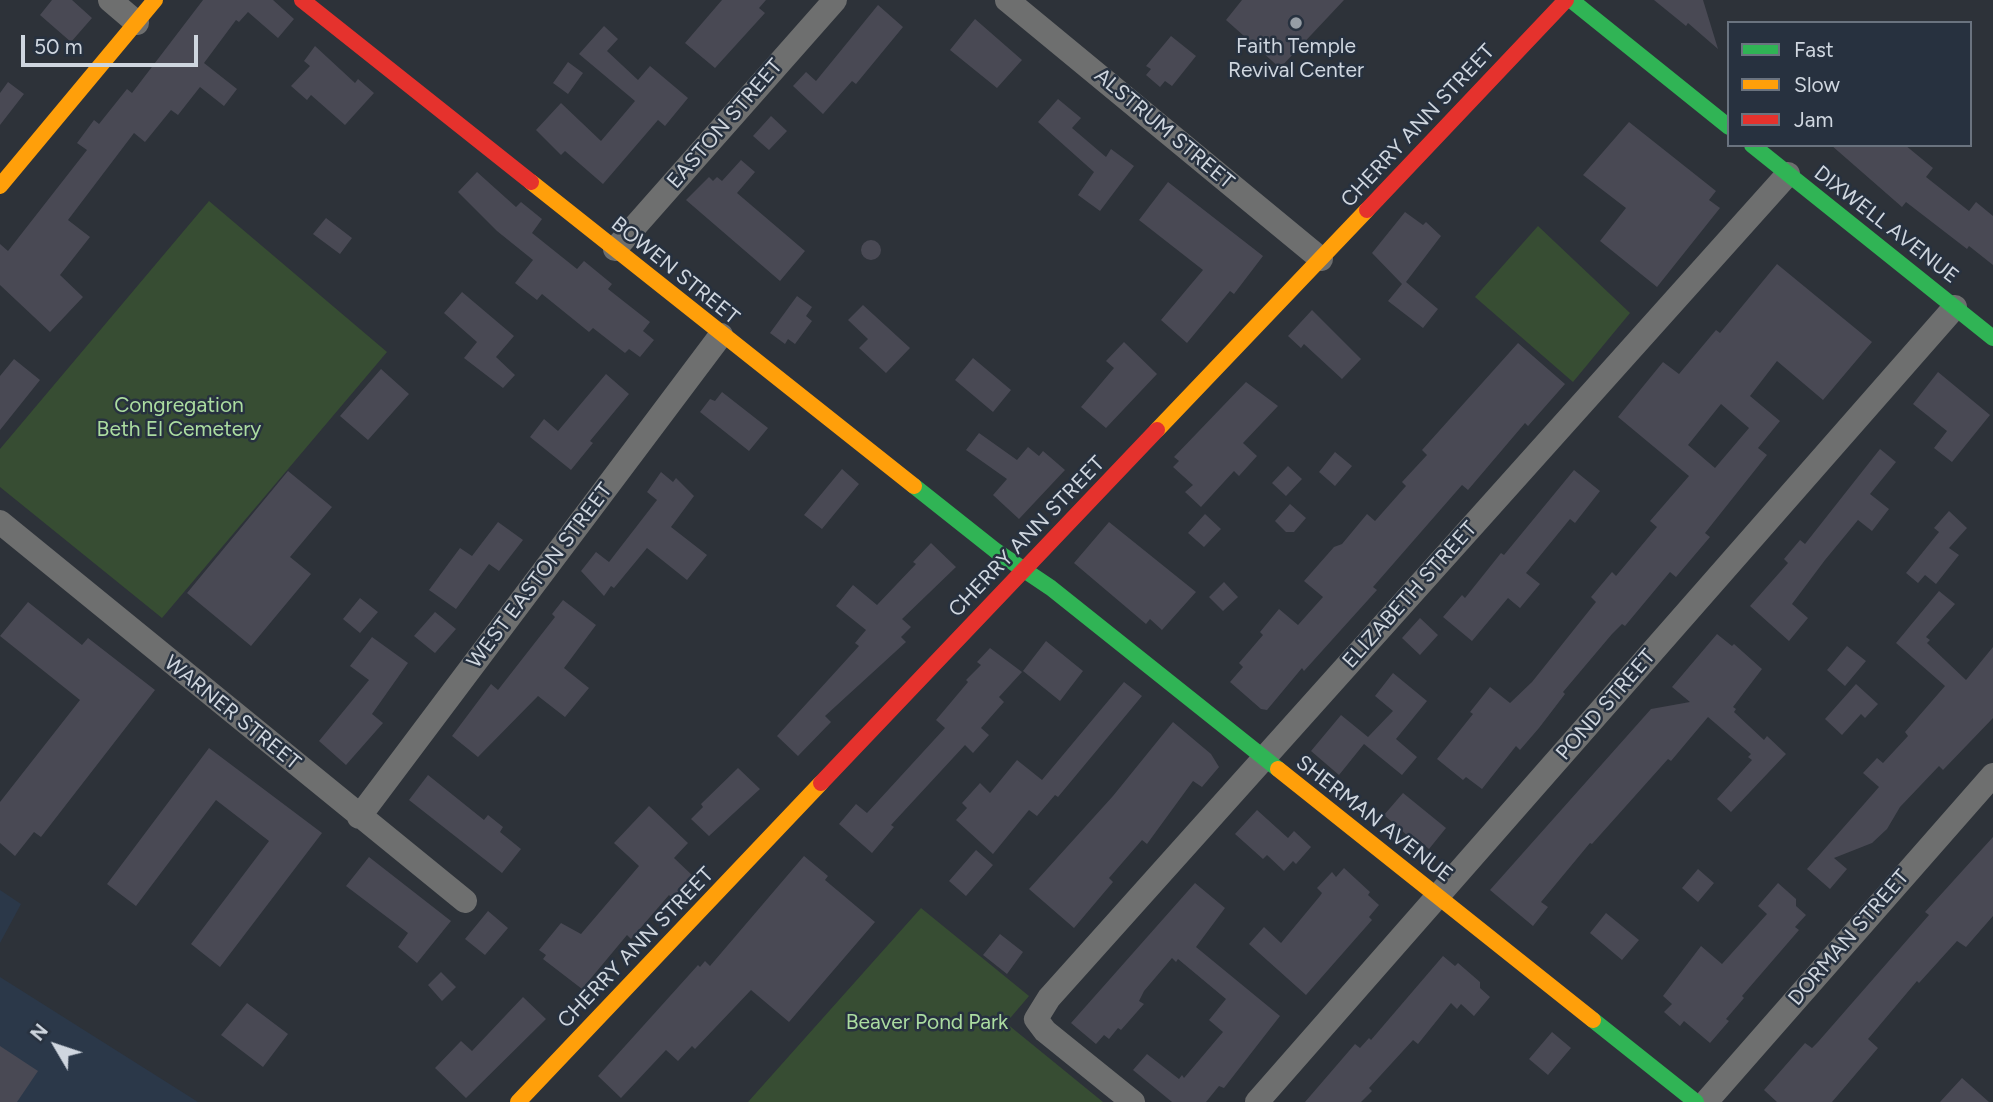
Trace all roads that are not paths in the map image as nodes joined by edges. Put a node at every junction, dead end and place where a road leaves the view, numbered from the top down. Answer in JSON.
{"nodes":[{"id":1,"x":110,"y":0,"type":"edge"},
{"id":2,"x":155,"y":0,"type":"edge"},
{"id":3,"x":302,"y":0,"type":"edge"},
{"id":4,"x":835,"y":0,"type":"edge"},
{"id":5,"x":1007,"y":0,"type":"edge"},
{"id":6,"x":1566,"y":0,"type":"edge"},
{"id":7,"x":1571,"y":0,"type":"edge"},
{"id":8,"x":137,"y":23,"type":"junction"},
{"id":9,"x":1727,"y":125,"type":"edge"},
{"id":10,"x":1754,"y":147,"type":"edge"},
{"id":11,"x":1788,"y":174,"type":"junction"},
{"id":12,"x":0,"y":186,"type":"edge"},
{"id":13,"x":615,"y":248,"type":"junction"},
{"id":14,"x":1321,"y":259,"type":"junction"},
{"id":15,"x":1955,"y":307,"type":"junction"},
{"id":16,"x":721,"y":335,"type":"junction"},
{"id":17,"x":1993,"y":338,"type":"edge"},
{"id":18,"x":0,"y":522,"type":"edge"},
{"id":19,"x":1025,"y":570,"type":"junction"},
{"id":20,"x":1263,"y":758,"type":"junction"},
{"id":21,"x":1993,"y":775,"type":"edge"},
{"id":22,"x":359,"y":817,"type":"junction"},
{"id":23,"x":1437,"y":896,"type":"junction"},
{"id":24,"x":466,"y":901,"type":"dead end"},
{"id":25,"x":518,"y":1102,"type":"edge"},
{"id":26,"x":1133,"y":1102,"type":"edge"},
{"id":27,"x":1256,"y":1102,"type":"edge"},
{"id":28,"x":1696,"y":1102,"type":"edge"},
{"id":29,"x":1706,"y":1102,"type":"edge"}],
"edges":[{"from":1,"to":8,"type":"street"},
{"from":2,"to":8,"type":"main road"},
{"from":3,"to":13,"type":"main road","name":"BOWEN STREET"},
{"from":4,"to":13,"type":"street","name":"EASTON STREET"},
{"from":5,"to":14,"type":"street","name":"ALSTRUM STREET"},
{"from":6,"to":14,"type":"main road","name":"CHERRY ANN STREET"},
{"from":7,"to":9,"type":"main road"},
{"from":8,"to":12,"type":"main road"},
{"from":10,"to":11,"type":"main road","name":"DIXWELL AVENUE"},
{"from":11,"to":15,"type":"main road","name":"DIXWELL AVENUE"},
{"from":11,"to":20,"type":"street","name":"ELIZABETH STREET"},
{"from":13,"to":16,"type":"main road","name":"BOWEN STREET"},
{"from":14,"to":19,"type":"main road","name":"CHERRY ANN STREET"},
{"from":15,"to":17,"type":"main road","name":"DIXWELL AVENUE"},
{"from":15,"to":23,"type":"street","name":"POND STREET"},
{"from":16,"to":19,"type":"main road","name":"BOWEN STREET"},
{"from":16,"to":22,"type":"street","name":"WEST EASTON STREET"},
{"from":18,"to":22,"type":"street","name":"WARNER STREET"},
{"from":19,"to":20,"type":"main road","name":"SHERMAN AVENUE"},
{"from":19,"to":25,"type":"main road","name":"CHERRY ANN STREET"},
{"from":20,"to":23,"type":"main road","name":"SHERMAN AVENUE"},
{"from":20,"to":26,"type":"street","name":"ELIZABETH STREET"},
{"from":21,"to":29,"type":"street","name":"DORMAN STREET"},
{"from":22,"to":24,"type":"street","name":"WARNER STREET"},
{"from":23,"to":27,"type":"street","name":"POND STREET"},
{"from":23,"to":28,"type":"main road","name":"SHERMAN AVENUE"}]}
